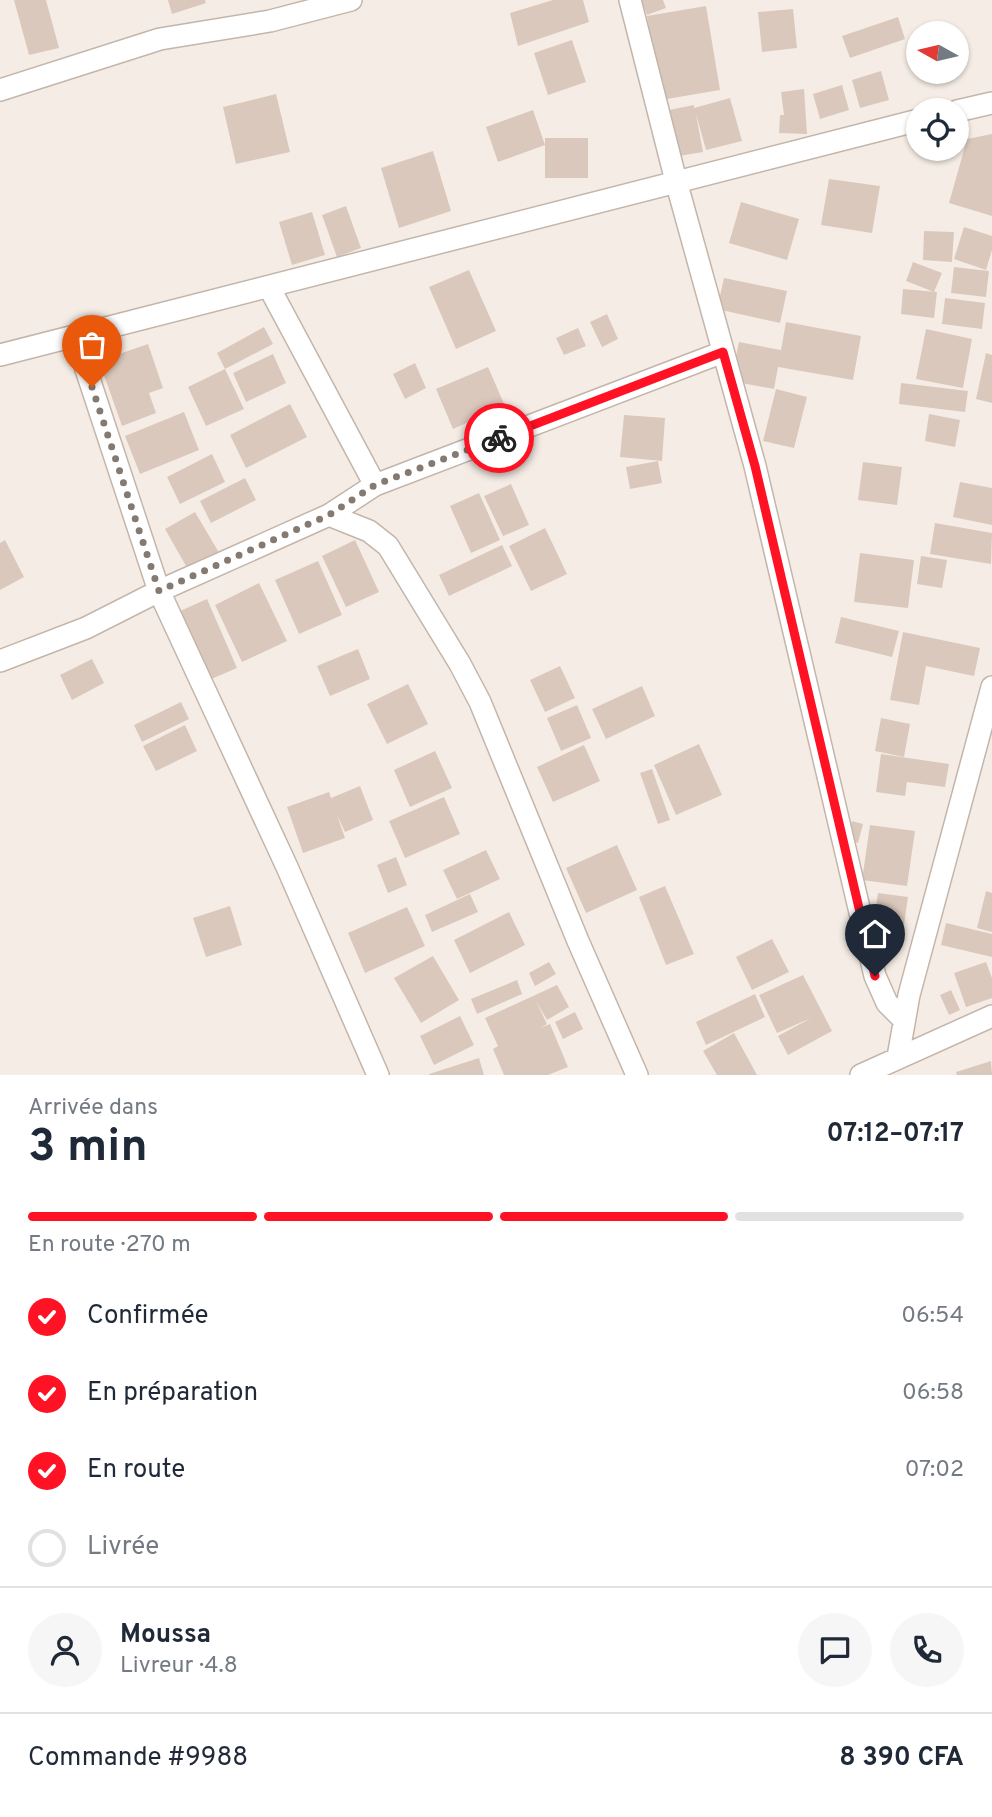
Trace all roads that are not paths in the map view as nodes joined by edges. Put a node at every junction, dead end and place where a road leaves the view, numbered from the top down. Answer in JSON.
{"nodes":[{"id":1,"x":351,"y":0,"type":"edge"},
{"id":2,"x":630,"y":0,"type":"edge"},
{"id":3,"x":0,"y":90,"type":"edge"},
{"id":4,"x":992,"y":103,"type":"edge"},
{"id":5,"x":969,"y":108,"type":"edge"},
{"id":6,"x":906,"y":123,"type":"edge"},
{"id":7,"x":676,"y":181,"type":"junction"},
{"id":8,"x":269,"y":287,"type":"junction"},
{"id":9,"x":75,"y":336,"type":"junction"},
{"id":10,"x":723,"y":352,"type":"junction"},
{"id":11,"x":0,"y":355,"type":"edge"},
{"id":12,"x":375,"y":485,"type":"junction"},
{"id":13,"x":329,"y":515,"type":"junction"},
{"id":14,"x":159,"y":591,"type":"junction"},
{"id":15,"x":0,"y":661,"type":"edge"},
{"id":16,"x":992,"y":687,"type":"edge"},
{"id":17,"x":992,"y":1016,"type":"edge"},
{"id":18,"x":904,"y":1020,"type":"junction"},
{"id":19,"x":898,"y":1057,"type":"junction"},
{"id":20,"x":378,"y":1075,"type":"edge"},
{"id":21,"x":637,"y":1075,"type":"edge"},
{"id":22,"x":861,"y":1075,"type":"edge"}],
"edges":[{"from":1,"to":3,"type":"street"},
{"from":2,"to":7,"type":"street"},
{"from":4,"to":5,"type":"street"},
{"from":6,"to":7,"type":"street"},
{"from":7,"to":8,"type":"street"},
{"from":7,"to":10,"type":"street"},
{"from":8,"to":9,"type":"street"},
{"from":8,"to":12,"type":"street"},
{"from":9,"to":11,"type":"street"},
{"from":9,"to":14,"type":"street"},
{"from":10,"to":12,"type":"street"},
{"from":10,"to":18,"type":"street"},
{"from":12,"to":13,"type":"street"},
{"from":13,"to":14,"type":"street"},
{"from":13,"to":21,"type":"street"},
{"from":14,"to":15,"type":"street"},
{"from":14,"to":20,"type":"street"},
{"from":16,"to":18,"type":"street"},
{"from":17,"to":19,"type":"street"},
{"from":18,"to":19,"type":"street"},
{"from":19,"to":22,"type":"street"}]}
